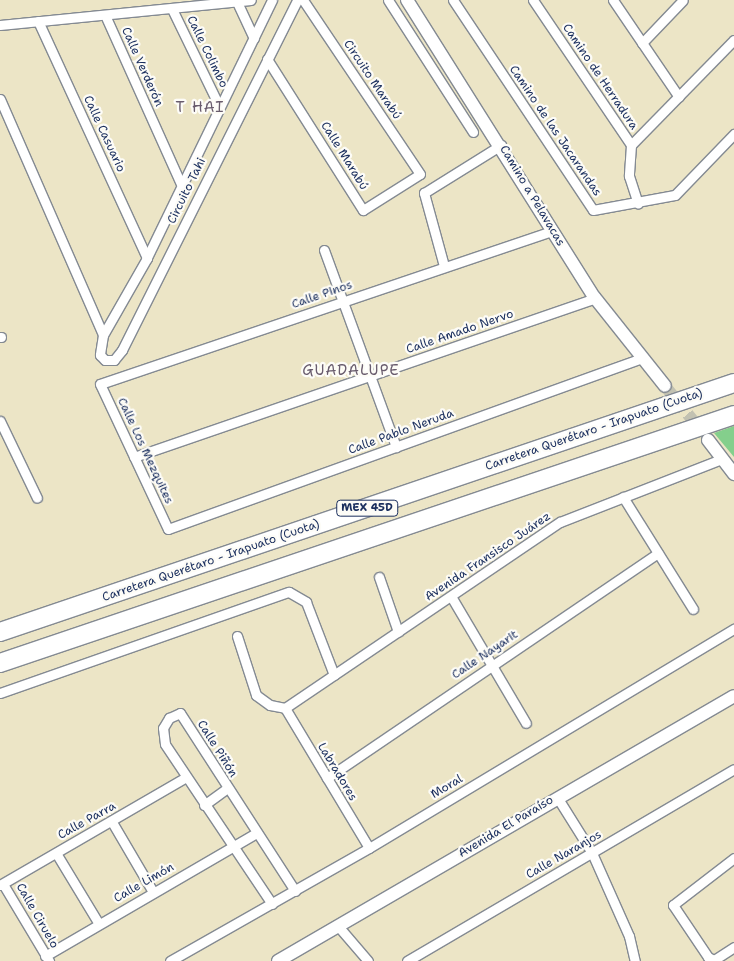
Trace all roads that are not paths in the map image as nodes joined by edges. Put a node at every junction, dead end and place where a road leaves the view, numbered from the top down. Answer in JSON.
{"nodes":[{"id":1,"x":251,"y":0,"type":"edge"},
{"id":2,"x":272,"y":0,"type":"edge"},
{"id":3,"x":297,"y":0,"type":"edge"},
{"id":4,"x":303,"y":0,"type":"edge"},
{"id":5,"x":388,"y":0,"type":"edge"},
{"id":6,"x":407,"y":0,"type":"edge"},
{"id":7,"x":453,"y":0,"type":"edge"},
{"id":8,"x":533,"y":0,"type":"edge"},
{"id":9,"x":613,"y":0,"type":"edge"},
{"id":10,"x":683,"y":0,"type":"edge"},
{"id":11,"x":237,"y":2,"type":"junction"},
{"id":12,"x":172,"y":9,"type":"junction"},
{"id":13,"x":105,"y":15,"type":"junction"},
{"id":14,"x":38,"y":21,"type":"junction"},
{"id":15,"x":0,"y":25,"type":"edge"},
{"id":16,"x":254,"y":38,"type":"junction"},
{"id":17,"x":734,"y":40,"type":"edge"},
{"id":18,"x":642,"y":43,"type":"junction"},
{"id":19,"x":267,"y":58,"type":"junction"},
{"id":20,"x":679,"y":96,"type":"junction"},
{"id":21,"x":0,"y":100,"type":"edge"},
{"id":22,"x":219,"y":106,"type":"junction"},
{"id":23,"x":473,"y":132,"type":"dead end"},
{"id":24,"x":734,"y":134,"type":"edge"},
{"id":25,"x":501,"y":145,"type":"junction"},
{"id":26,"x":631,"y":145,"type":"junction"},
{"id":27,"x":420,"y":174,"type":"joint"},
{"id":28,"x":181,"y":184,"type":"junction"},
{"id":29,"x":638,"y":204,"type":"junction"},
{"id":30,"x":552,"y":231,"type":"junction"},
{"id":31,"x":324,"y":250,"type":"dead end"},
{"id":32,"x":147,"y":258,"type":"junction"},
{"id":33,"x":444,"y":266,"type":"junction"},
{"id":34,"x":595,"y":298,"type":"junction"},
{"id":35,"x":345,"y":300,"type":"junction"},
{"id":36,"x":103,"y":335,"type":"junction"},
{"id":37,"x":642,"y":358,"type":"junction"},
{"id":38,"x":371,"y":376,"type":"junction"},
{"id":39,"x":734,"y":383,"type":"edge"},
{"id":40,"x":100,"y":384,"type":"joint"},
{"id":41,"x":665,"y":386,"type":"tunnel mouth"},
{"id":42,"x":734,"y":415,"type":"edge"},
{"id":43,"x":0,"y":421,"type":"edge"},
{"id":44,"x":708,"y":440,"type":"tunnel mouth"},
{"id":45,"x":396,"y":447,"type":"junction"},
{"id":46,"x":134,"y":457,"type":"junction"},
{"id":47,"x":722,"y":459,"type":"junction"},
{"id":48,"x":734,"y":474,"type":"edge"},
{"id":49,"x":623,"y":497,"type":"junction"},
{"id":50,"x":37,"y":498,"type":"dead end"},
{"id":51,"x":168,"y":529,"type":"joint"},
{"id":52,"x":658,"y":553,"type":"junction"},
{"id":53,"x":379,"y":577,"type":"dead end"},
{"id":54,"x":452,"y":598,"type":"junction"},
{"id":55,"x":693,"y":609,"type":"dead end"},
{"id":56,"x":734,"y":629,"type":"edge"},
{"id":57,"x":0,"y":632,"type":"edge"},
{"id":58,"x":398,"y":632,"type":"junction"},
{"id":59,"x":237,"y":636,"type":"dead end"},
{"id":60,"x":0,"y":664,"type":"edge"},
{"id":61,"x":490,"y":666,"type":"junction"},
{"id":62,"x":334,"y":675,"type":"junction"},
{"id":63,"x":0,"y":693,"type":"edge"},
{"id":64,"x":734,"y":696,"type":"edge"},
{"id":65,"x":285,"y":708,"type":"junction"},
{"id":66,"x":526,"y":723,"type":"dead end"},
{"id":67,"x":734,"y":769,"type":"edge"},
{"id":68,"x":186,"y":777,"type":"junction"},
{"id":69,"x":327,"y":778,"type":"junction"},
{"id":70,"x":226,"y":789,"type":"junction"},
{"id":71,"x":557,"y":797,"type":"junction"},
{"id":72,"x":204,"y":805,"type":"junction"},
{"id":73,"x":112,"y":822,"type":"junction"},
{"id":74,"x":256,"y":833,"type":"junction"},
{"id":75,"x":232,"y":846,"type":"junction"},
{"id":76,"x":369,"y":848,"type":"junction"},
{"id":77,"x":56,"y":853,"type":"junction"},
{"id":78,"x":592,"y":853,"type":"junction"},
{"id":79,"x":734,"y":858,"type":"edge"},
{"id":80,"x":2,"y":884,"type":"edge"},
{"id":81,"x":295,"y":891,"type":"junction"},
{"id":82,"x":153,"y":892,"type":"junction"},
{"id":83,"x":272,"y":904,"type":"junction"},
{"id":84,"x":99,"y":924,"type":"junction"},
{"id":85,"x":338,"y":926,"type":"junction"},
{"id":86,"x":734,"y":947,"type":"edge"},
{"id":87,"x":47,"y":958,"type":"edge"},
{"id":88,"x":714,"y":960,"type":"edge"},
{"id":89,"x":170,"y":961,"type":"edge"},
{"id":90,"x":278,"y":961,"type":"edge"},
{"id":91,"x":368,"y":961,"type":"edge"},
{"id":92,"x":407,"y":961,"type":"edge"},
{"id":93,"x":635,"y":961,"type":"edge"}],
"edges":[{"from":1,"to":11,"type":"street"},
{"from":2,"to":16,"type":"street","name":"Circuito Tahi"},
{"from":3,"to":19,"type":"street","name":"Circuito Tahi"},
{"from":4,"to":27,"type":"street","name":"Circuito Marabú"},
{"from":5,"to":23,"type":"street"},
{"from":6,"to":25,"type":"street","name":"Camino a Pelavacas"},
{"from":7,"to":29,"type":"street","name":"Camino de las Jacarandas"},
{"from":8,"to":26,"type":"street","name":"Camino de Herradura"},
{"from":9,"to":18,"type":"street"},
{"from":10,"to":18,"type":"street"},
{"from":11,"to":12,"type":"street"},
{"from":11,"to":16,"type":"street"},
{"from":12,"to":13,"type":"street"},
{"from":12,"to":22,"type":"street","name":"Calle Colimbo"},
{"from":13,"to":14,"type":"street"},
{"from":13,"to":28,"type":"street","name":"Calle Verderón"},
{"from":14,"to":15,"type":"street"},
{"from":14,"to":32,"type":"street","name":"Calle Casuario"},
{"from":16,"to":22,"type":"street","name":"Circuito Tahi"},
{"from":17,"to":20,"type":"street","name":"Camino de Herradura"},
{"from":18,"to":20,"type":"street"},
{"from":19,"to":27,"type":"street","name":"Calle Marabú"},
{"from":19,"to":36,"type":"street","name":"Circuito Tahi"},
{"from":20,"to":26,"type":"street","name":"Camino de Herradura"},
{"from":21,"to":36,"type":"street","name":"Circuito Tahi"},
{"from":22,"to":28,"type":"street","name":"Circuito Tahi"},
{"from":24,"to":29,"type":"street","name":"Camino de las Jacarandas"},
{"from":25,"to":30,"type":"street","name":"Camino a Pelavacas"},
{"from":25,"to":33,"type":"street"},
{"from":26,"to":29,"type":"street"},
{"from":28,"to":32,"type":"street","name":"Circuito Tahi"},
{"from":30,"to":33,"type":"street","name":"Calle Pinos"},
{"from":30,"to":34,"type":"street","name":"Camino a Pelavacas"},
{"from":31,"to":35,"type":"street"},
{"from":32,"to":36,"type":"street","name":"Circuito Tahi"},
{"from":33,"to":35,"type":"street","name":"Calle Pinos"},
{"from":34,"to":37,"type":"street","name":"Camino a Pelavacas"},
{"from":34,"to":38,"type":"street","name":"Calle Amado Nervo"},
{"from":35,"to":38,"type":"street"},
{"from":35,"to":40,"type":"street","name":"Calle Pinos"},
{"from":37,"to":41,"type":"street","name":"Camino a Pelavacas"},
{"from":37,"to":45,"type":"street","name":"Calle Pablo Neruda"},
{"from":38,"to":45,"type":"street"},
{"from":38,"to":46,"type":"street","name":"Calle Amado Nervo"},
{"from":39,"to":57,"type":"highway","name":"Carretera Querétaro - Irapuato (Cuota)","number":"MEX 45D"},
{"from":40,"to":46,"type":"street","name":"Calle Los Mezquites"},
{"from":42,"to":60,"type":"highway","number":"MEX 45D"},
{"from":43,"to":50,"type":"street"},
{"from":44,"to":47,"type":"street"},
{"from":45,"to":51,"type":"street","name":"Calle Pablo Neruda"},
{"from":46,"to":51,"type":"street","name":"Calle Los Mezquites"},
{"from":47,"to":48,"type":"street"},
{"from":47,"to":49,"type":"street","name":"Avenida Fransisco Juárez"},
{"from":49,"to":52,"type":"street"},
{"from":49,"to":54,"type":"street","name":"Avenida Fransisco Juárez"},
{"from":52,"to":55,"type":"street"},
{"from":52,"to":61,"type":"street","name":"Calle Nayarit"},
{"from":53,"to":58,"type":"street"},
{"from":54,"to":58,"type":"street","name":"Avenida Fransisco Juárez"},
{"from":54,"to":61,"type":"street"},
{"from":56,"to":76,"type":"street","name":"Moral"},
{"from":58,"to":62,"type":"street","name":"Avenida Fransisco Juárez"},
{"from":59,"to":65,"type":"street"},
{"from":61,"to":66,"type":"street"},
{"from":61,"to":69,"type":"street","name":"Calle Nayarit"},
{"from":62,"to":63,"type":"street"},
{"from":62,"to":65,"type":"street","name":"Avenida Fransisco Juárez"},
{"from":64,"to":71,"type":"street","name":"Avenida El Paraíso"},
{"from":65,"to":69,"type":"street","name":"Labradores"},
{"from":67,"to":78,"type":"street","name":"Calle Naranjos"},
{"from":68,"to":70,"type":"street","name":"Calle Piñón"},
{"from":68,"to":72,"type":"street","name":"Calle Piñón"},
{"from":68,"to":73,"type":"street","name":"Calle Parra"},
{"from":69,"to":76,"type":"street","name":"Labradores"},
{"from":70,"to":72,"type":"street"},
{"from":70,"to":74,"type":"street","name":"Calle Piñón"},
{"from":71,"to":78,"type":"street"},
{"from":71,"to":85,"type":"street","name":"Avenida El Paraíso"},
{"from":72,"to":75,"type":"street","name":"Calle Piñón"},
{"from":73,"to":77,"type":"street","name":"Calle Parra"},
{"from":73,"to":82,"type":"street"},
{"from":74,"to":75,"type":"street","name":"Calle Limón"},
{"from":74,"to":81,"type":"street","name":"Calle Piñón"},
{"from":75,"to":82,"type":"street","name":"Calle Limón"},
{"from":75,"to":83,"type":"street","name":"Calle Piñón"},
{"from":76,"to":81,"type":"street","name":"Moral"},
{"from":77,"to":80,"type":"street","name":"Calle Parra"},
{"from":77,"to":84,"type":"street"},
{"from":78,"to":92,"type":"street","name":"Calle Naranjos"},
{"from":78,"to":93,"type":"street"},
{"from":79,"to":88,"type":"street"},
{"from":80,"to":87,"type":"street","name":"Calle Ciruelo"},
{"from":81,"to":83,"type":"street","name":"Moral"},
{"from":82,"to":84,"type":"street","name":"Calle Limón"},
{"from":83,"to":89,"type":"street","name":"Moral"},
{"from":84,"to":87,"type":"street","name":"Calle Limón"},
{"from":85,"to":90,"type":"street","name":"Avenida El Paraíso"},
{"from":85,"to":91,"type":"street"},
{"from":86,"to":88,"type":"street"}]}
